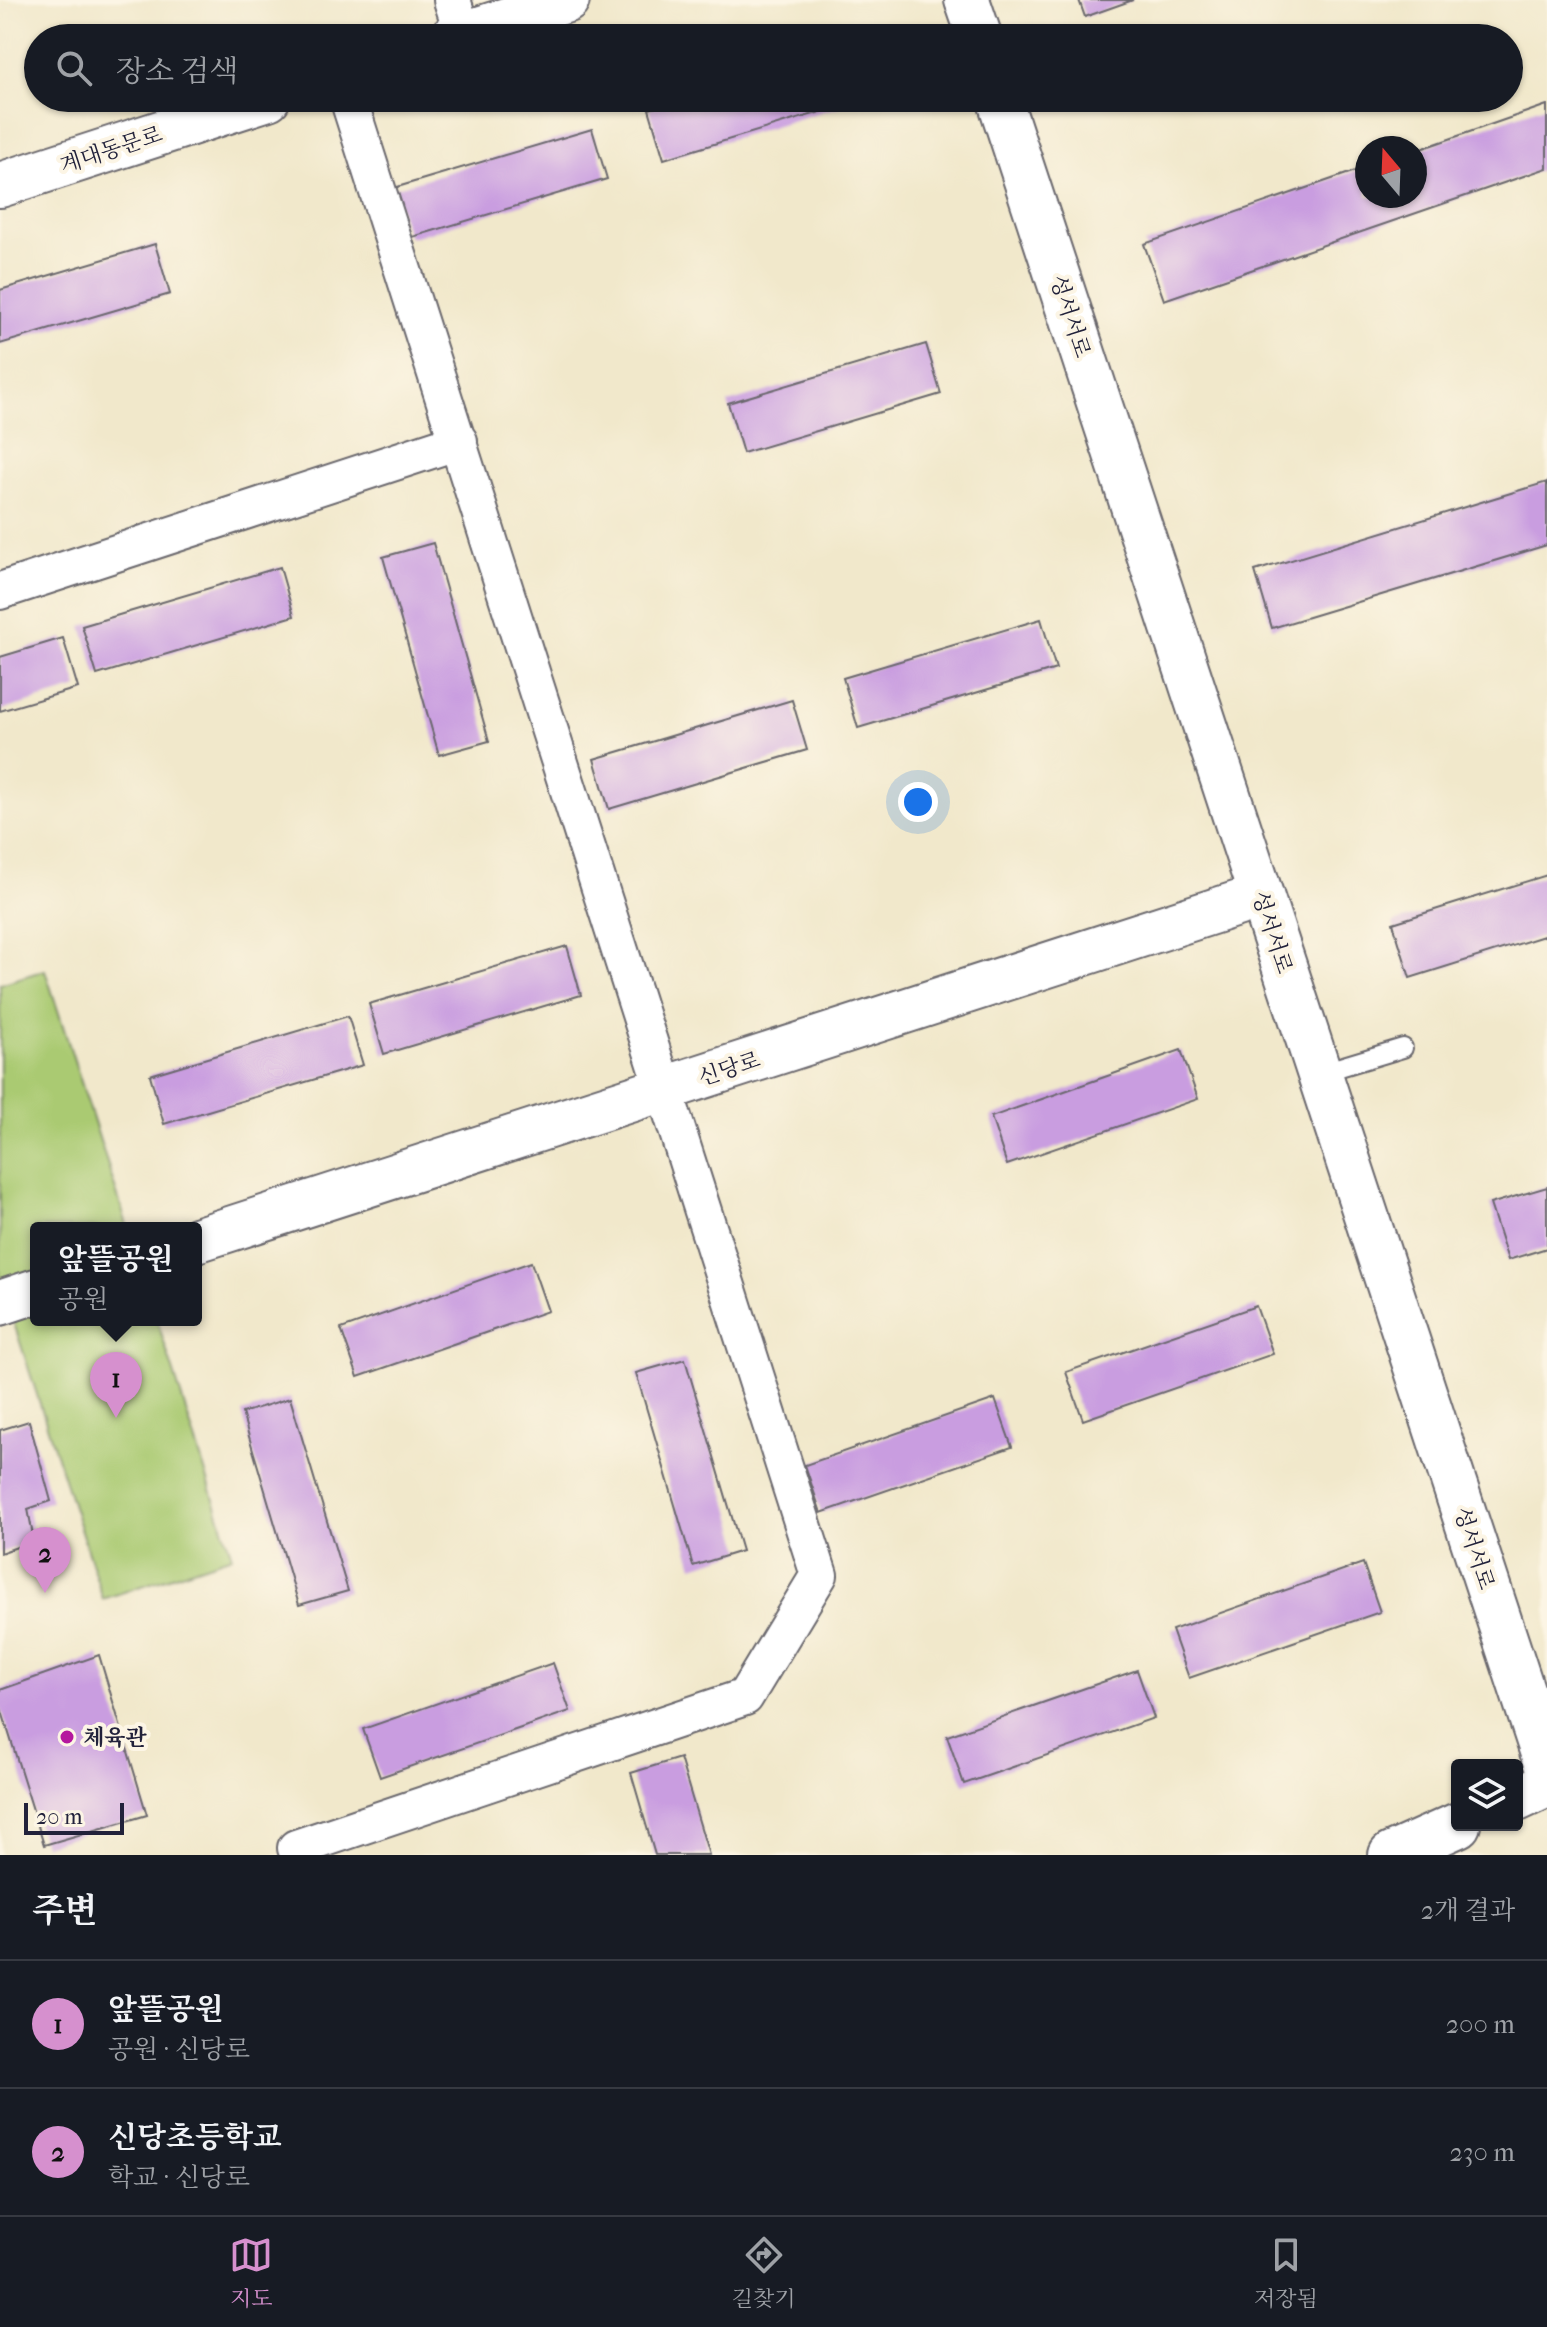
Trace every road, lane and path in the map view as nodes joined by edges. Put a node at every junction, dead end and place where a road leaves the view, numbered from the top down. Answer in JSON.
{"nodes":[{"id":1,"x":567,"y":0,"type":"edge"},
{"id":2,"x":967,"y":0,"type":"edge"},
{"id":3,"x":456,"y":24,"type":"edge"},
{"id":4,"x":975,"y":24,"type":"edge"},
{"id":5,"x":225,"y":112,"type":"edge"},
{"id":6,"x":353,"y":112,"type":"edge"},
{"id":7,"x":1004,"y":112,"type":"edge"},
{"id":8,"x":0,"y":185,"type":"edge"},
{"id":9,"x":459,"y":441,"type":"junction"},
{"id":10,"x":0,"y":591,"type":"edge"},
{"id":11,"x":1261,"y":896,"type":"junction"},
{"id":12,"x":1403,"y":1048,"type":"dead end"},
{"id":13,"x":1320,"y":1073,"type":"junction"},
{"id":14,"x":667,"y":1088,"type":"junction"},
{"id":15,"x":202,"y":1238,"type":"edge"},
{"id":16,"x":30,"y":1293,"type":"edge"},
{"id":17,"x":0,"y":1303,"type":"edge"},
{"id":18,"x":1547,"y":1766,"type":"edge"},
{"id":19,"x":1547,"y":1785,"type":"edge"},
{"id":20,"x":1523,"y":1796,"type":"edge"},
{"id":21,"x":1451,"y":1828,"type":"edge"},
{"id":22,"x":296,"y":1848,"type":"dead end"},
{"id":23,"x":1391,"y":1855,"type":"edge"}],
"edges":[{"from":1,"to":3,"type":"main road"},
{"from":2,"to":4,"type":"main road"},
{"from":5,"to":8,"type":"main road","name":"계대동문로"},
{"from":6,"to":9,"type":"street"},
{"from":7,"to":11,"type":"main road","name":"성서서로"},
{"from":9,"to":10,"type":"street"},
{"from":9,"to":14,"type":"street"},
{"from":11,"to":13,"type":"main road","name":"성서서로"},
{"from":11,"to":14,"type":"main road","name":"신당로"},
{"from":12,"to":13,"type":"lane"},
{"from":13,"to":18,"type":"main road","name":"성서서로"},
{"from":14,"to":15,"type":"main road","name":"신당로"},
{"from":14,"to":22,"type":"street"},
{"from":16,"to":17,"type":"main road"},
{"from":19,"to":20,"type":"main road"},
{"from":21,"to":23,"type":"main road"}]}
